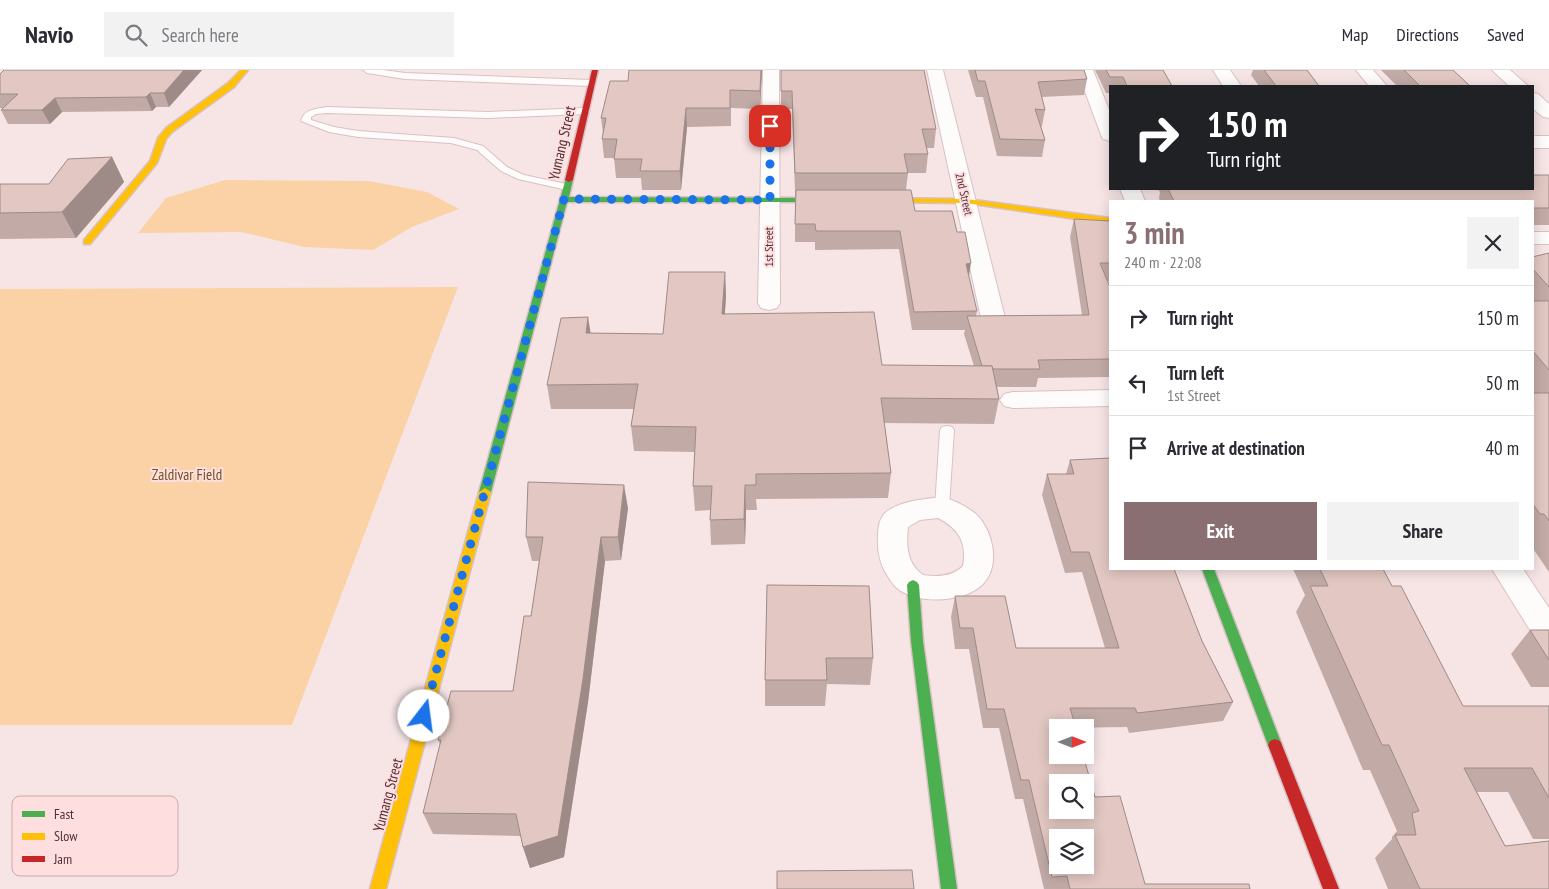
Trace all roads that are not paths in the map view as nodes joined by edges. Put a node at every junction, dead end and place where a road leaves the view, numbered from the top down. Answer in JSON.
{"nodes":[{"id":1,"x":245,"y":70,"type":"edge"},
{"id":2,"x":367,"y":70,"type":"edge"},
{"id":3,"x":500,"y":70,"type":"edge"},
{"id":4,"x":595,"y":70,"type":"edge"},
{"id":5,"x":771,"y":70,"type":"edge"},
{"id":6,"x":935,"y":70,"type":"edge"},
{"id":7,"x":1086,"y":70,"type":"edge"},
{"id":8,"x":1222,"y":70,"type":"edge"},
{"id":9,"x":1364,"y":70,"type":"edge"},
{"id":10,"x":1500,"y":70,"type":"edge"},
{"id":11,"x":496,"y":79,"type":"junction"},
{"id":12,"x":591,"y":83,"type":"junction"},
{"id":13,"x":1231,"y":85,"type":"edge"},
{"id":14,"x":1377,"y":85,"type":"edge"},
{"id":15,"x":1518,"y":85,"type":"edge"},
{"id":16,"x":1534,"y":100,"type":"edge"},
{"id":17,"x":585,"y":111,"type":"junction"},
{"id":18,"x":1549,"y":113,"type":"edge"},
{"id":19,"x":385,"y":124,"type":"junction"},
{"id":20,"x":1109,"y":132,"type":"edge"},
{"id":21,"x":1534,"y":142,"type":"edge"},
{"id":22,"x":1549,"y":142,"type":"edge"},
{"id":23,"x":567,"y":187,"type":"junction"},
{"id":24,"x":564,"y":199,"type":"junction"},
{"id":25,"x":770,"y":200,"type":"junction"},
{"id":26,"x":839,"y":200,"type":"edge"},
{"id":27,"x":859,"y":200,"type":"edge"},
{"id":28,"x":966,"y":201,"type":"junction"},
{"id":29,"x":1109,"y":221,"type":"edge"},
{"id":30,"x":1534,"y":238,"type":"edge"},
{"id":31,"x":1549,"y":238,"type":"edge"},
{"id":32,"x":87,"y":242,"type":"dead end"},
{"id":33,"x":769,"y":303,"type":"dead end"},
{"id":34,"x":993,"y":318,"type":"edge"},
{"id":35,"x":1109,"y":398,"type":"edge"},
{"id":36,"x":1013,"y":400,"type":"dead end"},
{"id":37,"x":947,"y":430,"type":"dead end"},
{"id":38,"x":942,"y":508,"type":"junction"},
{"id":39,"x":1208,"y":570,"type":"edge"},
{"id":40,"x":1508,"y":570,"type":"edge"},
{"id":41,"x":914,"y":585,"type":"junction"},
{"id":42,"x":1549,"y":634,"type":"edge"},
{"id":43,"x":378,"y":889,"type":"edge"},
{"id":44,"x":949,"y":889,"type":"edge"},
{"id":45,"x":1331,"y":889,"type":"edge"}],
"edges":[{"from":1,"to":32,"type":"street"},
{"from":2,"to":11,"type":"lane"},
{"from":3,"to":11,"type":"lane"},
{"from":4,"to":12,"type":"street","name":"Yumang Street"},
{"from":5,"to":25,"type":"street","name":"1st Street"},
{"from":6,"to":28,"type":"street","name":"2nd Street"},
{"from":7,"to":20,"type":"street"},
{"from":8,"to":13,"type":"street"},
{"from":9,"to":14,"type":"street"},
{"from":10,"to":15,"type":"street"},
{"from":11,"to":12,"type":"lane"},
{"from":12,"to":17,"type":"street","name":"Yumang Street"},
{"from":16,"to":18,"type":"street"},
{"from":17,"to":19,"type":"lane"},
{"from":17,"to":23,"type":"street","name":"Yumang Street"},
{"from":19,"to":19,"type":"lane"},
{"from":19,"to":23,"type":"lane"},
{"from":21,"to":22,"type":"street"},
{"from":23,"to":24,"type":"street","name":"Yumang Street"},
{"from":24,"to":25,"type":"street"},
{"from":24,"to":43,"type":"street","name":"Yumang Street"},
{"from":25,"to":26,"type":"street"},
{"from":25,"to":33,"type":"street","name":"1st Street"},
{"from":27,"to":28,"type":"street"},
{"from":28,"to":29,"type":"street"},
{"from":28,"to":34,"type":"street","name":"2nd Street"},
{"from":30,"to":31,"type":"street"},
{"from":35,"to":36,"type":"street"},
{"from":37,"to":38,"type":"lane"},
{"from":38,"to":41,"type":"street"},
{"from":38,"to":41,"type":"street"},
{"from":39,"to":45,"type":"street"},
{"from":40,"to":42,"type":"street"},
{"from":41,"to":44,"type":"street"}]}
